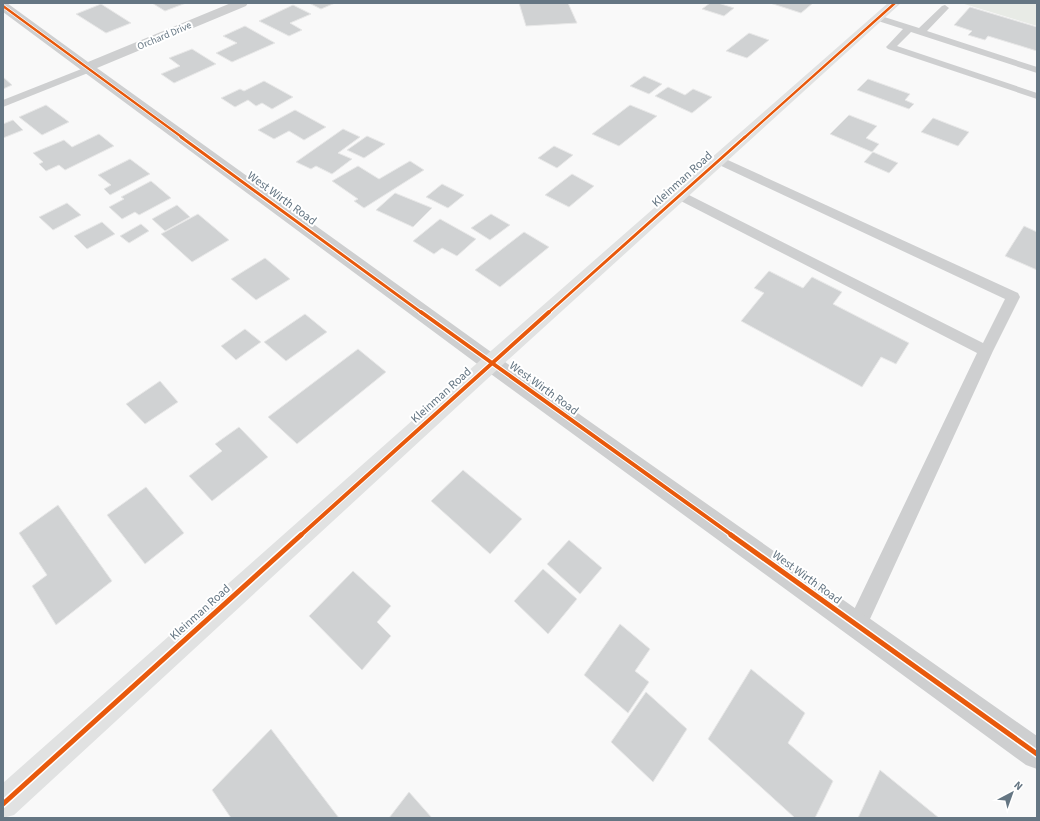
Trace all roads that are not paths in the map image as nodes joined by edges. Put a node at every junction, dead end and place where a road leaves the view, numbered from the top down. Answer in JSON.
{"nodes":[{"id":1,"x":242,"y":3,"type":"edge"},
{"id":2,"x":895,"y":3,"type":"edge"},
{"id":3,"x":3,"y":6,"type":"edge"},
{"id":4,"x":945,"y":8,"type":"dead end"},
{"id":5,"x":878,"y":18,"type":"junction"},
{"id":6,"x":909,"y":28,"type":"junction"},
{"id":7,"x":921,"y":32,"type":"junction"},
{"id":8,"x":88,"y":68,"type":"junction"},
{"id":9,"x":1037,"y":70,"type":"edge"},
{"id":10,"x":1037,"y":96,"type":"edge"},
{"id":11,"x":3,"y":104,"type":"edge"},
{"id":12,"x":719,"y":160,"type":"junction"},
{"id":13,"x":679,"y":195,"type":"junction"},
{"id":14,"x":986,"y":351,"type":"junction"},
{"id":15,"x":491,"y":363,"type":"junction"},
{"id":16,"x":857,"y":625,"type":"junction"},
{"id":17,"x":1037,"y":754,"type":"edge"},
{"id":18,"x":3,"y":804,"type":"edge"}],
"edges":[{"from":1,"to":8,"type":"street","name":"Orchard Drive"},
{"from":2,"to":5,"type":"street","name":"Kleinman Road"},
{"from":3,"to":8,"type":"street","name":"West Wirth Road"},
{"from":4,"to":7,"type":"lane"},
{"from":5,"to":6,"type":"lane"},
{"from":5,"to":12,"type":"street","name":"Kleinman Road"},
{"from":6,"to":7,"type":"lane"},
{"from":6,"to":10,"type":"lane"},
{"from":7,"to":9,"type":"lane"},
{"from":8,"to":11,"type":"lane"},
{"from":8,"to":15,"type":"street","name":"West Wirth Road"},
{"from":12,"to":13,"type":"street","name":"Kleinman Road"},
{"from":12,"to":14,"type":"lane"},
{"from":13,"to":14,"type":"lane"},
{"from":13,"to":15,"type":"street","name":"Kleinman Road"},
{"from":14,"to":16,"type":"lane"},
{"from":15,"to":16,"type":"street","name":"West Wirth Road"},
{"from":15,"to":18,"type":"street","name":"Kleinman Road"},
{"from":16,"to":17,"type":"street","name":"West Wirth Road"}]}
